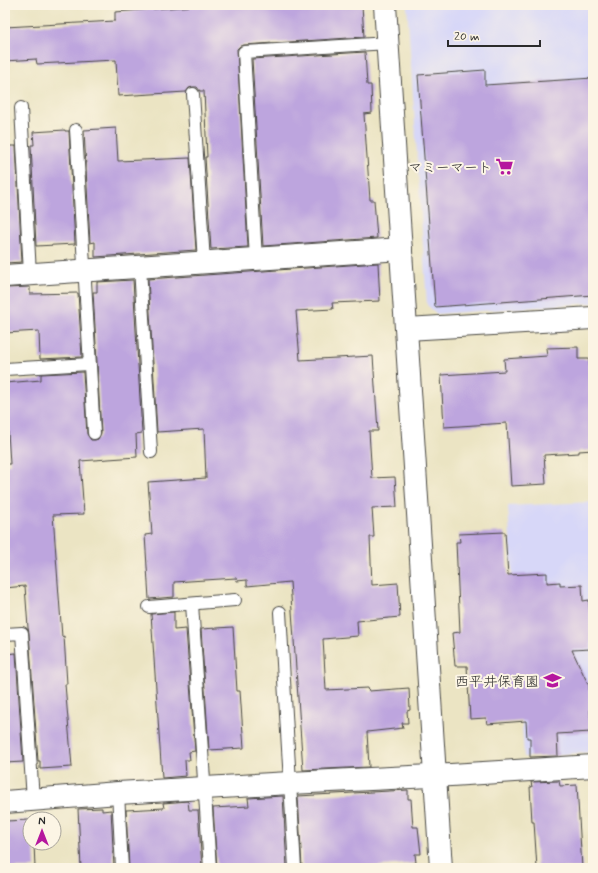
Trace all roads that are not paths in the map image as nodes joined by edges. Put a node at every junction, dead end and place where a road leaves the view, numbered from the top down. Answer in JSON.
{"nodes":[{"id":1,"x":385,"y":5,"type":"edge"},
{"id":2,"x":388,"y":43,"type":"junction"},
{"id":3,"x":194,"y":94,"type":"dead end"},
{"id":4,"x":21,"y":108,"type":"dead end"},
{"id":5,"x":76,"y":130,"type":"dead end"},
{"id":6,"x":401,"y":249,"type":"junction"},
{"id":7,"x":256,"y":258,"type":"junction"},
{"id":8,"x":204,"y":262,"type":"junction"},
{"id":9,"x":140,"y":267,"type":"junction"},
{"id":10,"x":84,"y":270,"type":"junction"},
{"id":11,"x":30,"y":274,"type":"junction"},
{"id":12,"x":5,"y":276,"type":"edge"},
{"id":13,"x":593,"y":318,"type":"edge"},
{"id":14,"x":407,"y":329,"type":"junction"},
{"id":15,"x":89,"y":364,"type":"junction"},
{"id":16,"x":5,"y":369,"type":"edge"},
{"id":17,"x":94,"y":433,"type":"dead end"},
{"id":18,"x":151,"y":452,"type":"dead end"},
{"id":19,"x":235,"y":600,"type":"dead end"},
{"id":20,"x":192,"y":604,"type":"junction"},
{"id":21,"x":149,"y":607,"type":"dead end"},
{"id":22,"x":280,"y":612,"type":"dead end"},
{"id":23,"x":5,"y":634,"type":"edge"},
{"id":24,"x":593,"y":766,"type":"edge"},
{"id":25,"x":436,"y":775,"type":"junction"},
{"id":26,"x":290,"y":783,"type":"junction"},
{"id":27,"x":205,"y":788,"type":"junction"},
{"id":28,"x":118,"y":793,"type":"junction"},
{"id":29,"x":33,"y":800,"type":"junction"},
{"id":30,"x":5,"y":802,"type":"edge"},
{"id":31,"x":122,"y":868,"type":"edge"},
{"id":32,"x":210,"y":868,"type":"edge"},
{"id":33,"x":295,"y":868,"type":"edge"},
{"id":34,"x":441,"y":868,"type":"edge"}],
"edges":[{"from":1,"to":2,"type":"street"},
{"from":2,"to":6,"type":"street"},
{"from":2,"to":7,"type":"lane"},
{"from":3,"to":8,"type":"lane"},
{"from":4,"to":11,"type":"lane"},
{"from":5,"to":10,"type":"lane"},
{"from":6,"to":7,"type":"street"},
{"from":6,"to":14,"type":"street"},
{"from":7,"to":8,"type":"street"},
{"from":8,"to":9,"type":"street"},
{"from":9,"to":10,"type":"street"},
{"from":9,"to":18,"type":"lane"},
{"from":10,"to":11,"type":"street"},
{"from":10,"to":15,"type":"lane"},
{"from":11,"to":12,"type":"street"},
{"from":13,"to":14,"type":"street"},
{"from":14,"to":25,"type":"street"},
{"from":15,"to":16,"type":"lane"},
{"from":15,"to":17,"type":"lane"},
{"from":19,"to":20,"type":"lane"},
{"from":20,"to":21,"type":"lane"},
{"from":20,"to":27,"type":"lane"},
{"from":22,"to":26,"type":"lane"},
{"from":23,"to":29,"type":"lane"},
{"from":24,"to":25,"type":"street"},
{"from":25,"to":26,"type":"street"},
{"from":25,"to":34,"type":"street"},
{"from":26,"to":27,"type":"street"},
{"from":26,"to":33,"type":"lane"},
{"from":27,"to":28,"type":"street"},
{"from":27,"to":32,"type":"lane"},
{"from":28,"to":29,"type":"street"},
{"from":28,"to":31,"type":"lane"},
{"from":29,"to":30,"type":"street"}]}
